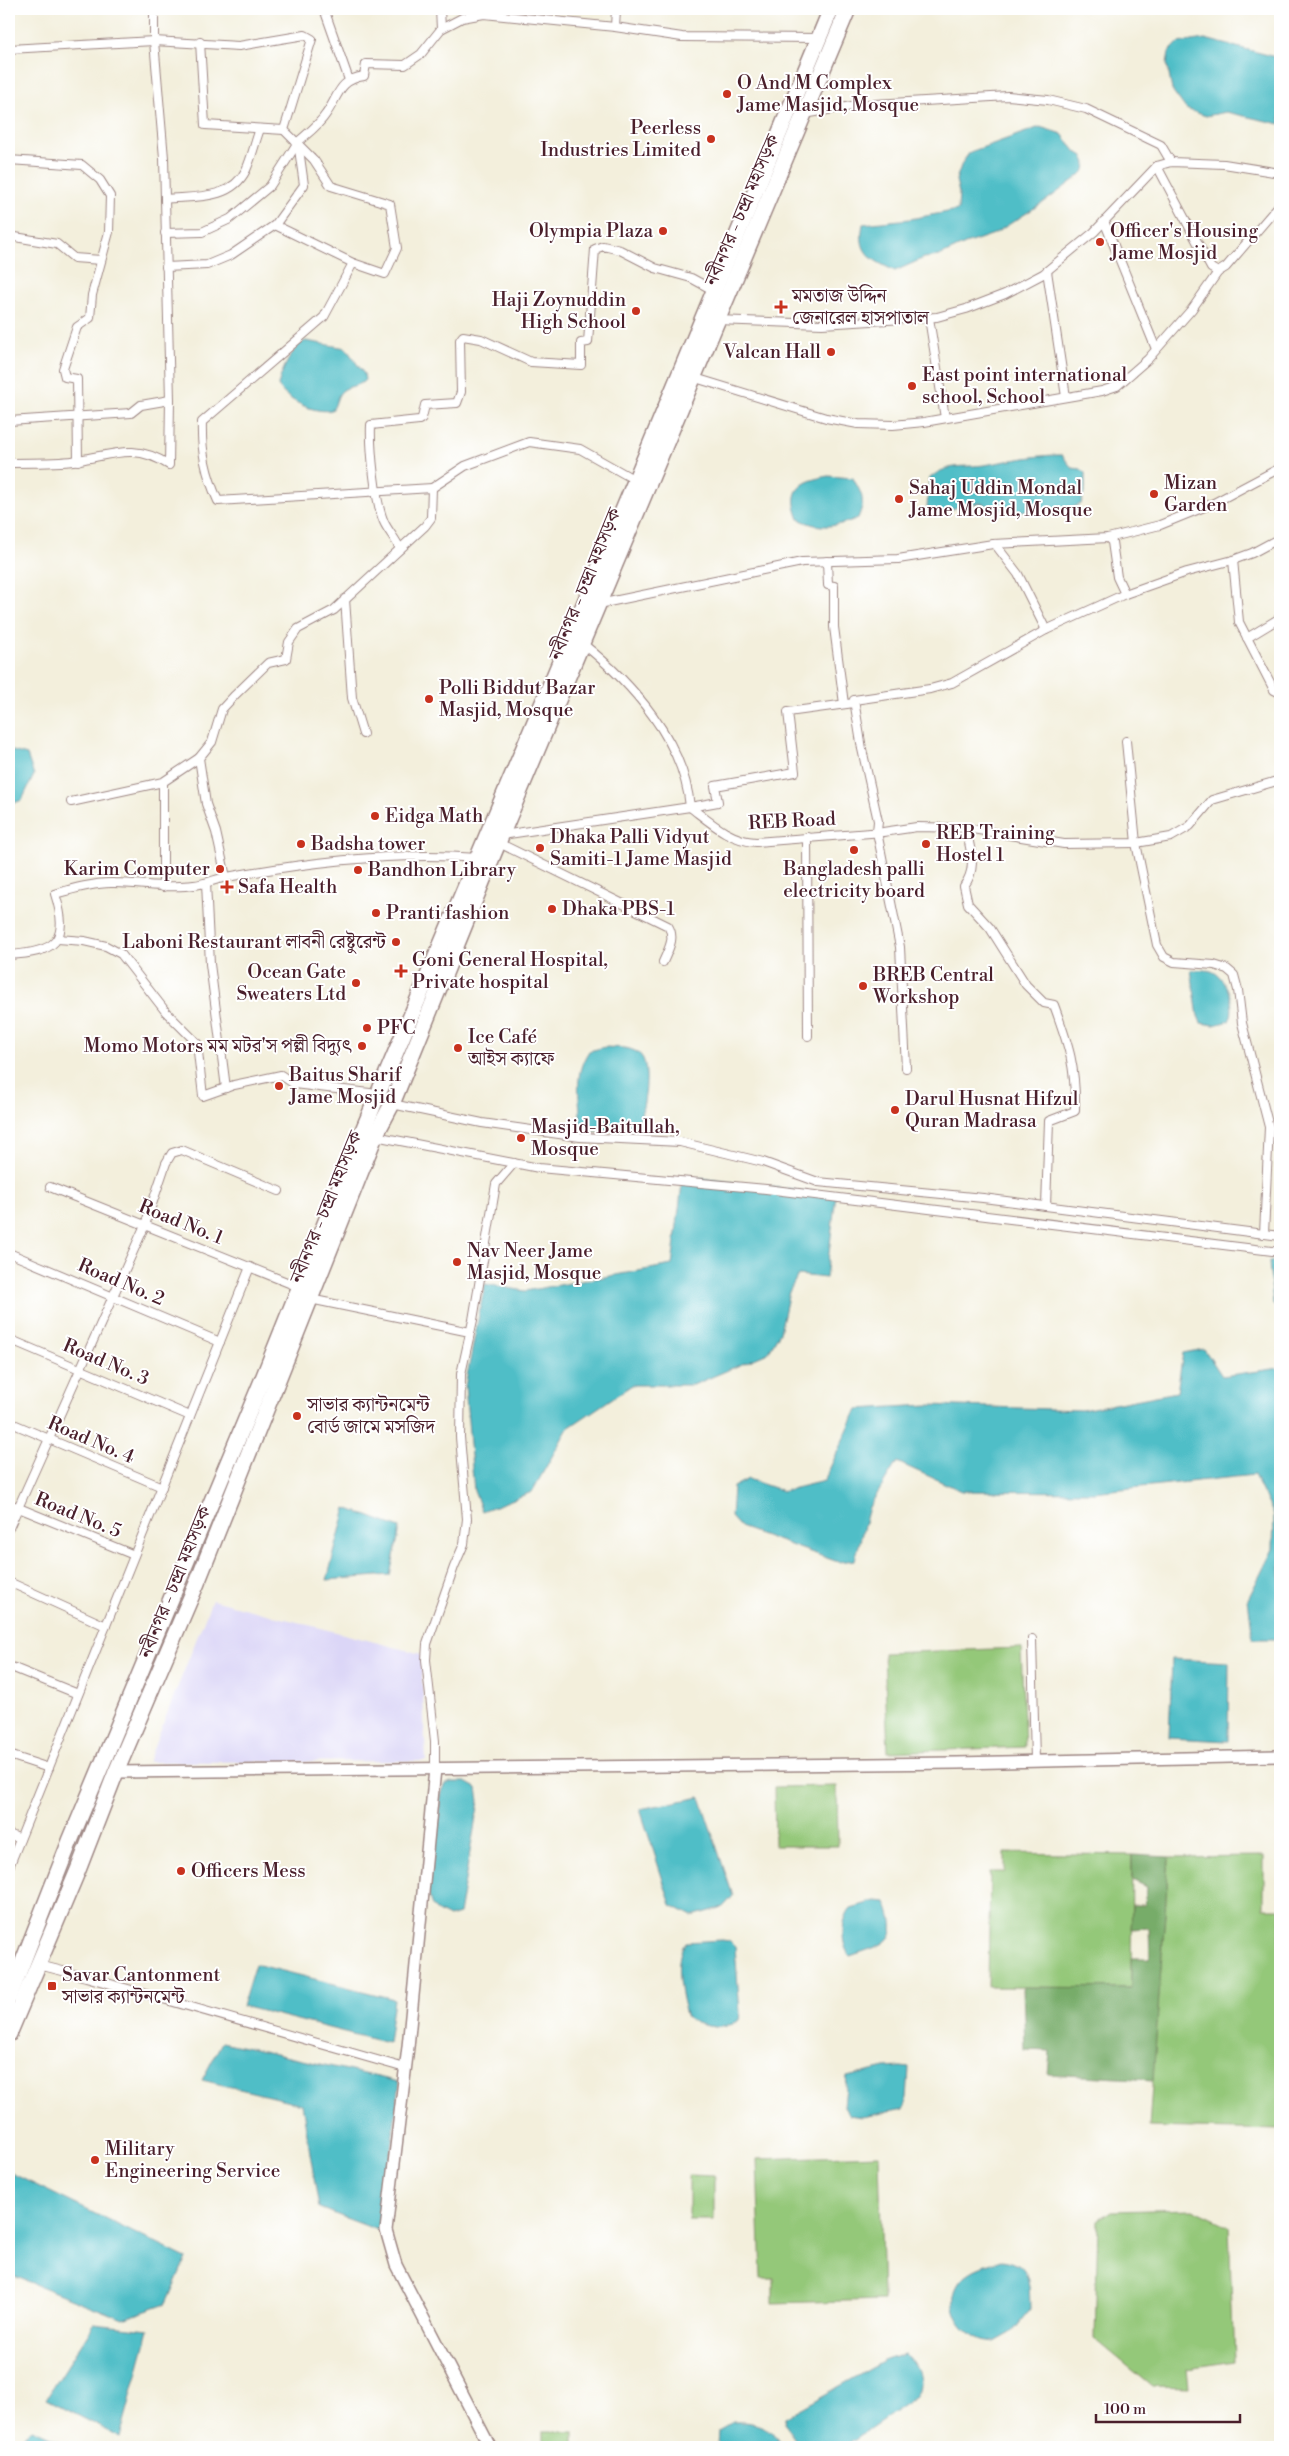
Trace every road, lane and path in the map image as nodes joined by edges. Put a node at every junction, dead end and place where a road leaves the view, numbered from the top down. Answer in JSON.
{"nodes":[{"id":1,"x":154,"y":9,"type":"edge"},
{"id":2,"x":324,"y":9,"type":"edge"},
{"id":3,"x":440,"y":9,"type":"edge"},
{"id":4,"x":525,"y":9,"type":"edge"},
{"id":5,"x":616,"y":9,"type":"edge"},
{"id":6,"x":831,"y":9,"type":"edge"},
{"id":7,"x":848,"y":9,"type":"edge"},
{"id":8,"x":524,"y":17,"type":"junction"},
{"id":9,"x":615,"y":27,"type":"junction"},
{"id":10,"x":441,"y":29,"type":"junction"},
{"id":11,"x":819,"y":38,"type":"junction"},
{"id":12,"x":154,"y":41,"type":"junction"},
{"id":13,"x":200,"y":42,"type":"junction"},
{"id":14,"x":9,"y":49,"type":"edge"},
{"id":15,"x":349,"y":80,"type":"junction"},
{"id":16,"x":804,"y":114,"type":"junction"},
{"id":17,"x":260,"y":129,"type":"junction"},
{"id":18,"x":284,"y":130,"type":"junction"},
{"id":19,"x":298,"y":142,"type":"junction"},
{"id":20,"x":778,"y":158,"type":"junction"},
{"id":21,"x":9,"y":160,"type":"edge"},
{"id":22,"x":1171,"y":162,"type":"junction"},
{"id":23,"x":1157,"y":166,"type":"junction"},
{"id":24,"x":1280,"y":173,"type":"edge"},
{"id":25,"x":165,"y":199,"type":"junction"},
{"id":26,"x":1280,"y":204,"type":"edge"},
{"id":27,"x":1104,"y":221,"type":"junction"},
{"id":28,"x":275,"y":225,"type":"junction"},
{"id":29,"x":165,"y":233,"type":"junction"},
{"id":30,"x":9,"y":239,"type":"edge"},
{"id":31,"x":101,"y":260,"type":"junction"},
{"id":32,"x":353,"y":263,"type":"junction"},
{"id":33,"x":166,"y":267,"type":"junction"},
{"id":34,"x":1047,"y":271,"type":"junction"},
{"id":35,"x":1218,"y":272,"type":"junction"},
{"id":36,"x":713,"y":290,"type":"junction"},
{"id":37,"x":929,"y":318,"type":"junction"},
{"id":38,"x":716,"y":320,"type":"junction"},
{"id":39,"x":1156,"y":350,"type":"junction"},
{"id":40,"x":692,"y":377,"type":"junction"},
{"id":41,"x":1066,"y":397,"type":"junction"},
{"id":42,"x":170,"y":400,"type":"junction"},
{"id":43,"x":79,"y":415,"type":"junction"},
{"id":44,"x":945,"y":418,"type":"junction"},
{"id":45,"x":9,"y":421,"type":"edge"},
{"id":46,"x":78,"y":461,"type":"junction"},
{"id":47,"x":9,"y":463,"type":"edge"},
{"id":48,"x":1280,"y":468,"type":"edge"},
{"id":49,"x":635,"y":480,"type":"junction"},
{"id":50,"x":432,"y":488,"type":"junction"},
{"id":51,"x":377,"y":491,"type":"junction"},
{"id":52,"x":1108,"y":538,"type":"junction"},
{"id":53,"x":1280,"y":538,"type":"edge"},
{"id":54,"x":995,"y":544,"type":"junction"},
{"id":55,"x":400,"y":549,"type":"junction"},
{"id":56,"x":1233,"y":560,"type":"junction"},
{"id":57,"x":827,"y":561,"type":"junction"},
{"id":58,"x":1126,"y":594,"type":"junction"},
{"id":59,"x":345,"y":599,"type":"junction"},
{"id":60,"x":599,"y":604,"type":"junction"},
{"id":61,"x":1280,"y":618,"type":"edge"},
{"id":62,"x":1046,"y":630,"type":"junction"},
{"id":63,"x":1247,"y":638,"type":"junction"},
{"id":64,"x":582,"y":643,"type":"junction"},
{"id":65,"x":1280,"y":692,"type":"edge"},
{"id":66,"x":854,"y":703,"type":"junction"},
{"id":67,"x":844,"y":704,"type":"junction"},
{"id":68,"x":363,"y":734,"type":"dead end"},
{"id":69,"x":1126,"y":741,"type":"dead end"},
{"id":70,"x":199,"y":758,"type":"junction"},
{"id":71,"x":1280,"y":780,"type":"edge"},
{"id":72,"x":163,"y":782,"type":"junction"},
{"id":73,"x":72,"y":802,"type":"dead end"},
{"id":74,"x":690,"y":807,"type":"junction"},
{"id":75,"x":966,"y":828,"type":"junction"},
{"id":76,"x":877,"y":832,"type":"junction"},
{"id":77,"x":807,"y":837,"type":"junction"},
{"id":78,"x":500,"y":839,"type":"junction"},
{"id":79,"x":1136,"y":843,"type":"junction"},
{"id":80,"x":477,"y":858,"type":"junction"},
{"id":81,"x":226,"y":877,"type":"junction"},
{"id":82,"x":206,"y":883,"type":"junction"},
{"id":83,"x":163,"y":887,"type":"junction"},
{"id":84,"x":58,"y":939,"type":"junction"},
{"id":85,"x":9,"y":955,"type":"edge"},
{"id":86,"x":663,"y":962,"type":"dead end"},
{"id":87,"x":808,"y":1036,"type":"dead end"},
{"id":88,"x":906,"y":1068,"type":"dead end"},
{"id":89,"x":226,"y":1088,"type":"junction"},
{"id":90,"x":378,"y":1094,"type":"junction"},
{"id":91,"x":392,"y":1104,"type":"junction"},
{"id":92,"x":375,"y":1136,"type":"junction"},
{"id":93,"x":514,"y":1163,"type":"junction"},
{"id":94,"x":50,"y":1187,"type":"dead end"},
{"id":95,"x":279,"y":1191,"type":"dead end"},
{"id":96,"x":1046,"y":1206,"type":"junction"},
{"id":97,"x":145,"y":1226,"type":"junction"},
{"id":98,"x":1264,"y":1234,"type":"junction"},
{"id":99,"x":1280,"y":1236,"type":"edge"},
{"id":100,"x":1280,"y":1252,"type":"edge"},
{"id":101,"x":9,"y":1253,"type":"edge"},
{"id":102,"x":250,"y":1267,"type":"junction"},
{"id":103,"x":299,"y":1287,"type":"junction"},
{"id":104,"x":114,"y":1297,"type":"junction"},
{"id":105,"x":310,"y":1299,"type":"junction"},
{"id":106,"x":470,"y":1332,"type":"junction"},
{"id":107,"x":9,"y":1339,"type":"edge"},
{"id":108,"x":220,"y":1342,"type":"junction"},
{"id":109,"x":81,"y":1369,"type":"junction"},
{"id":110,"x":190,"y":1416,"type":"junction"},
{"id":111,"x":9,"y":1422,"type":"edge"},
{"id":112,"x":49,"y":1440,"type":"junction"},
{"id":113,"x":162,"y":1487,"type":"junction"},
{"id":114,"x":9,"y":1504,"type":"edge"},
{"id":115,"x":19,"y":1508,"type":"junction"},
{"id":116,"x":9,"y":1528,"type":"edge"},
{"id":117,"x":134,"y":1555,"type":"junction"},
{"id":118,"x":9,"y":1582,"type":"edge"},
{"id":119,"x":106,"y":1626,"type":"junction"},
{"id":120,"x":1032,"y":1639,"type":"dead end"},
{"id":121,"x":9,"y":1666,"type":"edge"},
{"id":122,"x":78,"y":1694,"type":"junction"},
{"id":123,"x":9,"y":1755,"type":"edge"},
{"id":124,"x":1280,"y":1756,"type":"edge"},
{"id":125,"x":1035,"y":1761,"type":"junction"},
{"id":126,"x":48,"y":1768,"type":"junction"},
{"id":127,"x":435,"y":1769,"type":"junction"},
{"id":128,"x":116,"y":1772,"type":"junction"},
{"id":129,"x":9,"y":1834,"type":"edge"},
{"id":130,"x":20,"y":1839,"type":"junction"},
{"id":131,"x":9,"y":1867,"type":"edge"},
{"id":132,"x":39,"y":1965,"type":"junction"},
{"id":133,"x":9,"y":1996,"type":"edge"},
{"id":134,"x":9,"y":2034,"type":"edge"},
{"id":135,"x":406,"y":2068,"type":"junction"},
{"id":136,"x":490,"y":2447,"type":"edge"}],
"edges":[{"from":1,"to":12,"type":"street"},
{"from":2,"to":15,"type":"street"},
{"from":3,"to":10,"type":"street"},
{"from":4,"to":8,"type":"street"},
{"from":5,"to":9,"type":"street"},
{"from":6,"to":11,"type":"highway","name":"নবীনগর - চন্দ্রা মহাসড়ক"},
{"from":7,"to":16,"type":"highway","name":"নবীনগর - চন্দ্রা মহাসড়ক"},
{"from":8,"to":9,"type":"street"},
{"from":8,"to":10,"type":"street"},
{"from":9,"to":11,"type":"street"},
{"from":10,"to":15,"type":"street"},
{"from":11,"to":20,"type":"highway","name":"নবীনগর - চন্দ্রা মহাসড়ক"},
{"from":12,"to":13,"type":"street"},
{"from":12,"to":14,"type":"street"},
{"from":12,"to":25,"type":"street"},
{"from":13,"to":17,"type":"street"},
{"from":13,"to":18,"type":"street"},
{"from":15,"to":19,"type":"street"},
{"from":16,"to":20,"type":"highway","name":"নবীনগর - চন্দ্রা মহাসড়ক"},
{"from":16,"to":22,"type":"street"},
{"from":17,"to":18,"type":"street"},
{"from":17,"to":25,"type":"street"},
{"from":18,"to":19,"type":"street"},
{"from":19,"to":28,"type":"street"},
{"from":19,"to":29,"type":"street"},
{"from":19,"to":32,"type":"street"},
{"from":20,"to":36,"type":"highway","name":"নবীনগর - চন্দ্রা মহাসড়ক"},
{"from":20,"to":38,"type":"highway","name":"নবীনগর - চন্দ্রা মহাসড়ক"},
{"from":21,"to":31,"type":"street"},
{"from":22,"to":23,"type":"street"},
{"from":22,"to":24,"type":"street"},
{"from":23,"to":27,"type":"street"},
{"from":23,"to":35,"type":"street"},
{"from":25,"to":29,"type":"street"},
{"from":26,"to":35,"type":"street"},
{"from":27,"to":34,"type":"street"},
{"from":27,"to":39,"type":"street"},
{"from":28,"to":32,"type":"street"},
{"from":28,"to":33,"type":"street"},
{"from":29,"to":33,"type":"street"},
{"from":30,"to":31,"type":"street"},
{"from":31,"to":43,"type":"street"},
{"from":32,"to":51,"type":"street"},
{"from":33,"to":42,"type":"street"},
{"from":34,"to":37,"type":"street"},
{"from":34,"to":41,"type":"street"},
{"from":35,"to":39,"type":"street"},
{"from":36,"to":49,"type":"highway","name":"নবীনগর - চন্দ্রা মহাসড়ক"},
{"from":36,"to":51,"type":"street"},
{"from":37,"to":38,"type":"street"},
{"from":37,"to":44,"type":"street"},
{"from":38,"to":40,"type":"highway","name":"নবীনগর - চন্দ্রা মহাসড়ক"},
{"from":39,"to":41,"type":"street"},
{"from":40,"to":44,"type":"street"},
{"from":40,"to":60,"type":"highway","name":"নবীনগর - চন্দ্রা মহাসড়ক"},
{"from":41,"to":44,"type":"street"},
{"from":42,"to":43,"type":"street"},
{"from":42,"to":46,"type":"street"},
{"from":43,"to":45,"type":"street"},
{"from":43,"to":46,"type":"street"},
{"from":46,"to":47,"type":"street"},
{"from":48,"to":52,"type":"street"},
{"from":49,"to":50,"type":"street"},
{"from":49,"to":80,"type":"highway","name":"নবীনগর - চন্দ্রা মহাসড়ক"},
{"from":50,"to":51,"type":"street"},
{"from":50,"to":55,"type":"street"},
{"from":51,"to":55,"type":"street"},
{"from":52,"to":54,"type":"street"},
{"from":52,"to":58,"type":"street"},
{"from":53,"to":56,"type":"street"},
{"from":54,"to":57,"type":"street"},
{"from":54,"to":62,"type":"street"},
{"from":55,"to":59,"type":"street"},
{"from":56,"to":58,"type":"street"},
{"from":56,"to":63,"type":"street"},
{"from":57,"to":60,"type":"street"},
{"from":57,"to":67,"type":"street"},
{"from":58,"to":62,"type":"street"},
{"from":59,"to":68,"type":"street"},
{"from":59,"to":70,"type":"street"},
{"from":60,"to":64,"type":"highway","name":"নবীনগর - চন্দ্রা মহাসড়ক"},
{"from":61,"to":63,"type":"street"},
{"from":62,"to":66,"type":"street"},
{"from":63,"to":65,"type":"street"},
{"from":64,"to":74,"type":"street"},
{"from":64,"to":78,"type":"highway","name":"নবীনগর - চন্দ্রা মহাসড়ক"},
{"from":66,"to":67,"type":"street"},
{"from":66,"to":76,"type":"street"},
{"from":67,"to":74,"type":"street"},
{"from":69,"to":79,"type":"street"},
{"from":70,"to":72,"type":"street"},
{"from":70,"to":81,"type":"street"},
{"from":71,"to":79,"type":"street","name":"REB Road"},
{"from":72,"to":73,"type":"street"},
{"from":72,"to":83,"type":"street"},
{"from":74,"to":77,"type":"street","name":"REB Road"},
{"from":74,"to":78,"type":"street"},
{"from":75,"to":76,"type":"street","name":"REB Road"},
{"from":75,"to":79,"type":"street","name":"REB Road"},
{"from":75,"to":96,"type":"street"},
{"from":76,"to":77,"type":"street","name":"REB Road"},
{"from":76,"to":88,"type":"street"},
{"from":77,"to":87,"type":"street"},
{"from":78,"to":86,"type":"street"},
{"from":78,"to":91,"type":"highway","name":"নবীনগর - চন্দ্রা মহাসড়ক"},
{"from":79,"to":98,"type":"street"},
{"from":80,"to":81,"type":"street"},
{"from":80,"to":90,"type":"highway","name":"নবীনগর - চন্দ্রা মহাসড়ক"},
{"from":81,"to":82,"type":"street"},
{"from":82,"to":83,"type":"street"},
{"from":82,"to":89,"type":"street"},
{"from":83,"to":84,"type":"street"},
{"from":84,"to":85,"type":"street"},
{"from":84,"to":89,"type":"street"},
{"from":89,"to":90,"type":"street"},
{"from":90,"to":103,"type":"highway","name":"নবীনগর - চন্দ্রা মহাসড়ক"},
{"from":91,"to":92,"type":"highway","name":"নবীনগর - চন্দ্রা মহাসড়ক"},
{"from":91,"to":96,"type":"street"},
{"from":92,"to":93,"type":"street"},
{"from":92,"to":105,"type":"highway","name":"নবীনগর - চন্দ্রা মহাসড়ক"},
{"from":93,"to":100,"type":"street"},
{"from":93,"to":106,"type":"street"},
{"from":94,"to":97,"type":"street","name":"Road No. 1"},
{"from":95,"to":97,"type":"street"},
{"from":96,"to":98,"type":"street"},
{"from":97,"to":102,"type":"street","name":"Road No. 1"},
{"from":97,"to":104,"type":"street"},
{"from":98,"to":99,"type":"street"},
{"from":101,"to":104,"type":"street","name":"Road No. 2"},
{"from":102,"to":103,"type":"street","name":"Road No. 1"},
{"from":102,"to":108,"type":"street"},
{"from":103,"to":133,"type":"highway","name":"নবীনগর - চন্দ্রা মহাসড়ক"},
{"from":104,"to":108,"type":"street","name":"Road No. 2"},
{"from":104,"to":109,"type":"street"},
{"from":105,"to":106,"type":"street"},
{"from":105,"to":128,"type":"highway","name":"নবীনগর - চন্দ্রা মহাসড়ক"},
{"from":106,"to":127,"type":"street"},
{"from":107,"to":109,"type":"street","name":"Road No. 3"},
{"from":108,"to":110,"type":"street"},
{"from":109,"to":110,"type":"street","name":"Road No. 3"},
{"from":109,"to":112,"type":"street"},
{"from":110,"to":113,"type":"street"},
{"from":111,"to":112,"type":"street","name":"Road No. 4"},
{"from":112,"to":113,"type":"street","name":"Road No. 4"},
{"from":112,"to":115,"type":"street"},
{"from":113,"to":117,"type":"street"},
{"from":114,"to":115,"type":"street","name":"Road No. 5"},
{"from":115,"to":116,"type":"street"},
{"from":115,"to":117,"type":"street","name":"Road No. 5"},
{"from":117,"to":119,"type":"street"},
{"from":118,"to":119,"type":"street"},
{"from":119,"to":122,"type":"street"},
{"from":120,"to":125,"type":"street"},
{"from":121,"to":122,"type":"street"},
{"from":122,"to":126,"type":"street"},
{"from":123,"to":126,"type":"street"},
{"from":124,"to":125,"type":"street"},
{"from":125,"to":127,"type":"street"},
{"from":126,"to":130,"type":"street"},
{"from":127,"to":128,"type":"street"},
{"from":127,"to":135,"type":"street"},
{"from":128,"to":132,"type":"highway","name":"নবীনগর - চন্দ্রা মহাসড়ক"},
{"from":129,"to":130,"type":"street"},
{"from":130,"to":131,"type":"street"},
{"from":132,"to":134,"type":"highway","name":"নবীনগর - চন্দ্রা মহাসড়ক"},
{"from":132,"to":135,"type":"street"},
{"from":135,"to":136,"type":"street"}]}
